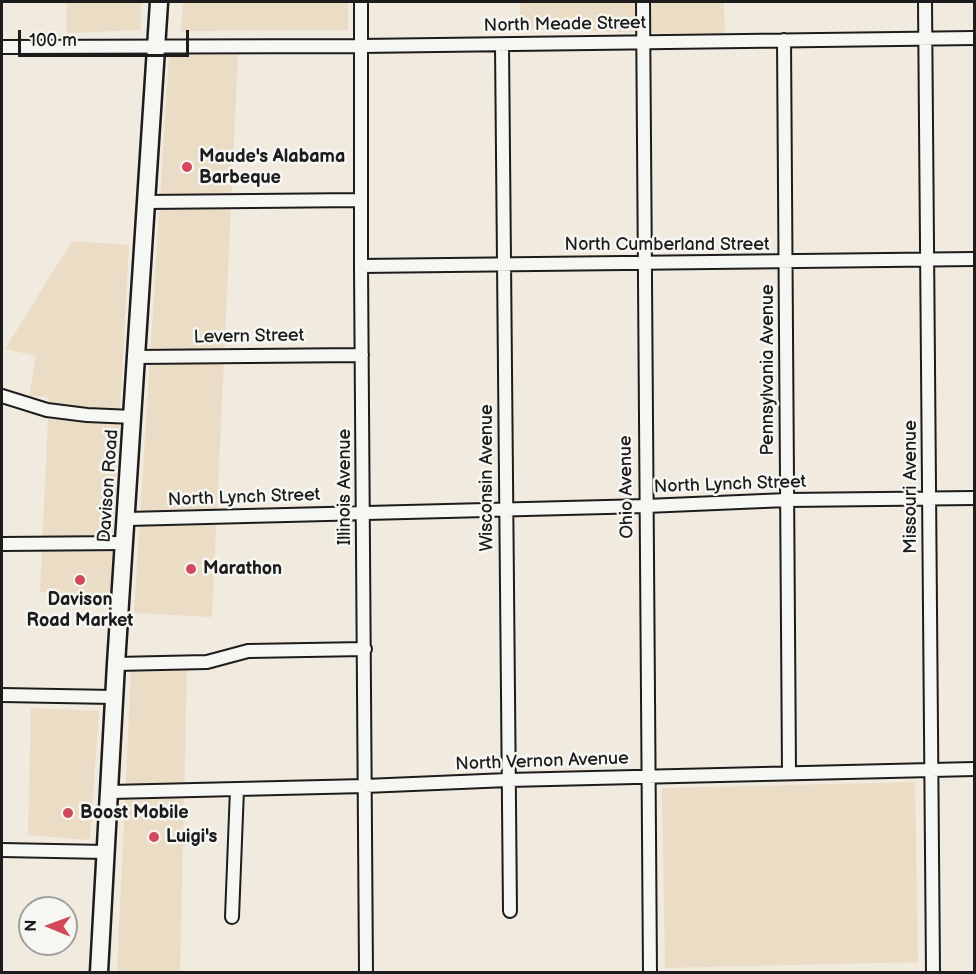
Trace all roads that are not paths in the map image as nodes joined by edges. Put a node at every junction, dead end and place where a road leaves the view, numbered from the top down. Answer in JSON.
{"nodes":[{"id":1,"x":159,"y":2,"type":"edge"},
{"id":2,"x":361,"y":2,"type":"edge"},
{"id":3,"x":643,"y":2,"type":"edge"},
{"id":4,"x":926,"y":2,"type":"edge"},
{"id":5,"x":926,"y":38,"type":"junction"},
{"id":6,"x":975,"y":38,"type":"edge"},
{"id":7,"x":784,"y":40,"type":"junction"},
{"id":8,"x":643,"y":42,"type":"junction"},
{"id":9,"x":502,"y":45,"type":"junction"},
{"id":10,"x":360,"y":46,"type":"junction"},
{"id":11,"x":2,"y":47,"type":"edge"},
{"id":12,"x":155,"y":47,"type":"junction"},
{"id":13,"x":361,"y":200,"type":"junction"},
{"id":14,"x":145,"y":202,"type":"junction"},
{"id":15,"x":927,"y":259,"type":"junction"},
{"id":16,"x":975,"y":259,"type":"edge"},
{"id":17,"x":786,"y":262,"type":"junction"},
{"id":18,"x":644,"y":263,"type":"junction"},
{"id":19,"x":503,"y":265,"type":"junction"},
{"id":20,"x":361,"y":266,"type":"junction"},
{"id":21,"x":362,"y":355,"type":"junction"},
{"id":22,"x":135,"y":357,"type":"junction"},
{"id":23,"x":2,"y":396,"type":"edge"},
{"id":24,"x":132,"y":417,"type":"junction"},
{"id":25,"x":929,"y":498,"type":"junction"},
{"id":26,"x":975,"y":498,"type":"edge"},
{"id":27,"x":787,"y":500,"type":"junction"},
{"id":28,"x":646,"y":506,"type":"junction"},
{"id":29,"x":505,"y":509,"type":"junction"},
{"id":30,"x":363,"y":512,"type":"junction"},
{"id":31,"x":126,"y":519,"type":"junction"},
{"id":32,"x":124,"y":543,"type":"junction"},
{"id":33,"x":2,"y":544,"type":"edge"},
{"id":34,"x":365,"y":648,"type":"junction"},
{"id":35,"x":116,"y":663,"type":"junction"},
{"id":36,"x":2,"y":695,"type":"edge"},
{"id":37,"x":114,"y":697,"type":"junction"},
{"id":38,"x":930,"y":770,"type":"junction"},
{"id":39,"x":975,"y":770,"type":"edge"},
{"id":40,"x":789,"y":772,"type":"junction"},
{"id":41,"x":648,"y":777,"type":"junction"},
{"id":42,"x":508,"y":780,"type":"junction"},
{"id":43,"x":365,"y":786,"type":"junction"},
{"id":44,"x":237,"y":789,"type":"junction"},
{"id":45,"x":110,"y":792,"type":"junction"},
{"id":46,"x":2,"y":850,"type":"edge"},
{"id":47,"x":106,"y":852,"type":"junction"},
{"id":48,"x":510,"y":911,"type":"dead end"},
{"id":49,"x":232,"y":916,"type":"dead end"},
{"id":50,"x":99,"y":972,"type":"edge"},
{"id":51,"x":366,"y":972,"type":"edge"},
{"id":52,"x":650,"y":972,"type":"edge"},
{"id":53,"x":933,"y":972,"type":"edge"}],
"edges":[{"from":1,"to":12,"type":"main road","name":"Davison Road"},
{"from":2,"to":10,"type":"street","name":"Illinois Avenue"},
{"from":3,"to":8,"type":"street","name":"Ohio Avenue"},
{"from":4,"to":5,"type":"street","name":"Missouri Avenue"},
{"from":5,"to":6,"type":"street","name":"North Meade Street"},
{"from":5,"to":7,"type":"street","name":"North Meade Street"},
{"from":5,"to":15,"type":"street","name":"Missouri Avenue"},
{"from":7,"to":8,"type":"street","name":"North Meade Street"},
{"from":7,"to":17,"type":"street","name":"Pennsylvania Avenue"},
{"from":8,"to":9,"type":"street","name":"North Meade Street"},
{"from":8,"to":18,"type":"street","name":"Ohio Avenue"},
{"from":9,"to":10,"type":"street","name":"North Meade Street"},
{"from":9,"to":19,"type":"street","name":"Wisconsin Avenue"},
{"from":10,"to":12,"type":"street","name":"North Meade Street"},
{"from":10,"to":13,"type":"street","name":"Illinois Avenue"},
{"from":11,"to":12,"type":"street","name":"North Meade Street"},
{"from":12,"to":14,"type":"main road","name":"Davison Road"},
{"from":13,"to":14,"type":"street"},
{"from":13,"to":20,"type":"street","name":"Illinois Avenue"},
{"from":14,"to":22,"type":"main road","name":"Davison Road"},
{"from":15,"to":16,"type":"street","name":"North Cumberland Street"},
{"from":15,"to":17,"type":"street","name":"North Cumberland Street"},
{"from":15,"to":25,"type":"street","name":"Missouri Avenue"},
{"from":17,"to":18,"type":"street","name":"North Cumberland Street"},
{"from":17,"to":27,"type":"street","name":"Pennsylvania Avenue"},
{"from":18,"to":19,"type":"street","name":"North Cumberland Street"},
{"from":18,"to":28,"type":"street","name":"Ohio Avenue"},
{"from":19,"to":20,"type":"street","name":"North Cumberland Street"},
{"from":19,"to":29,"type":"street","name":"Wisconsin Avenue"},
{"from":20,"to":21,"type":"street","name":"Illinois Avenue"},
{"from":21,"to":22,"type":"street","name":"Levern Street"},
{"from":21,"to":30,"type":"street","name":"Illinois Avenue"},
{"from":22,"to":24,"type":"main road","name":"Davison Road"},
{"from":23,"to":24,"type":"street"},
{"from":24,"to":31,"type":"main road","name":"Davison Road"},
{"from":25,"to":26,"type":"street","name":"North Lynch Street"},
{"from":25,"to":27,"type":"street","name":"North Lynch Street"},
{"from":25,"to":38,"type":"street","name":"Missouri Avenue"},
{"from":27,"to":28,"type":"street","name":"North Lynch Street"},
{"from":27,"to":40,"type":"street","name":"Pennsylvania Avenue"},
{"from":28,"to":29,"type":"street","name":"North Lynch Street"},
{"from":28,"to":41,"type":"street","name":"Ohio Avenue"},
{"from":29,"to":30,"type":"street","name":"North Lynch Street"},
{"from":29,"to":42,"type":"street","name":"Wisconsin Avenue"},
{"from":30,"to":31,"type":"street","name":"North Lynch Street"},
{"from":30,"to":34,"type":"street","name":"Illinois Avenue"},
{"from":31,"to":32,"type":"main road","name":"Davison Road"},
{"from":32,"to":33,"type":"street"},
{"from":32,"to":35,"type":"main road","name":"Davison Road"},
{"from":34,"to":35,"type":"street"},
{"from":34,"to":43,"type":"street","name":"Illinois Avenue"},
{"from":35,"to":37,"type":"main road","name":"Davison Road"},
{"from":36,"to":37,"type":"street"},
{"from":37,"to":45,"type":"main road","name":"Davison Road"},
{"from":38,"to":39,"type":"street","name":"North Vernon Avenue"},
{"from":38,"to":40,"type":"street","name":"North Vernon Avenue"},
{"from":38,"to":53,"type":"street","name":"Missouri Avenue"},
{"from":40,"to":41,"type":"street","name":"North Vernon Avenue"},
{"from":41,"to":42,"type":"street","name":"North Vernon Avenue"},
{"from":41,"to":52,"type":"street","name":"Ohio Avenue"},
{"from":42,"to":43,"type":"street","name":"North Vernon Avenue"},
{"from":42,"to":48,"type":"street","name":"Wisconsin Avenue"},
{"from":43,"to":44,"type":"street","name":"North Vernon Avenue"},
{"from":43,"to":51,"type":"street","name":"Illinois Avenue"},
{"from":44,"to":45,"type":"street","name":"North Vernon Avenue"},
{"from":44,"to":49,"type":"street"},
{"from":45,"to":47,"type":"main road","name":"Davison Road"},
{"from":46,"to":47,"type":"street"},
{"from":47,"to":50,"type":"main road","name":"Davison Road"}]}
